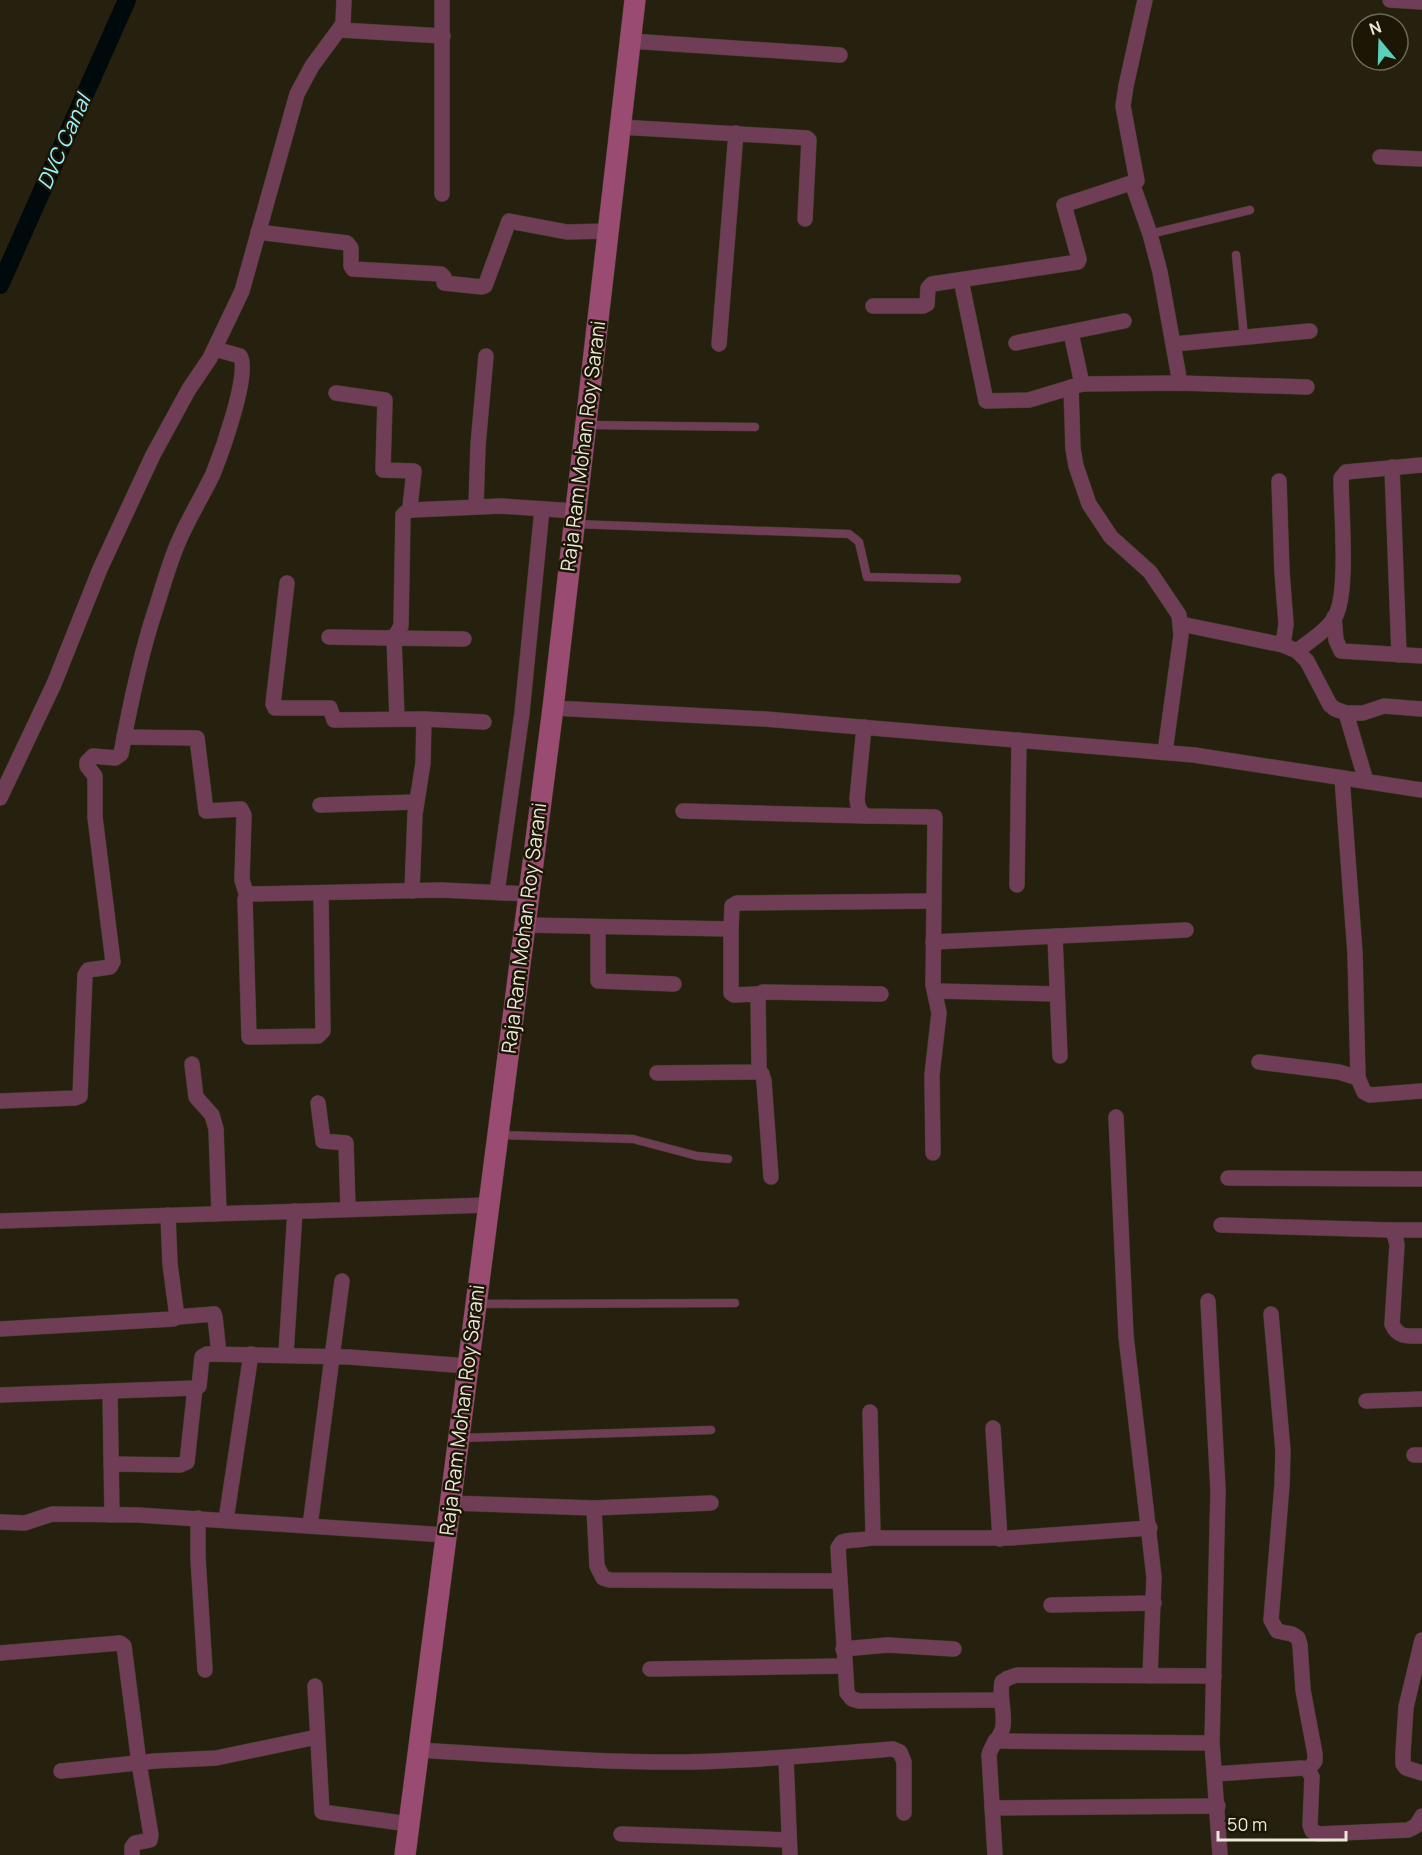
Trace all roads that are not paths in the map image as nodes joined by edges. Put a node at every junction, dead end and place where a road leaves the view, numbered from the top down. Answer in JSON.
{"nodes":[{"id":1,"x":344,"y":0,"type":"edge"},
{"id":2,"x":442,"y":0,"type":"edge"},
{"id":3,"x":635,"y":0,"type":"edge"},
{"id":4,"x":1145,"y":0,"type":"edge"},
{"id":5,"x":1390,"y":0,"type":"edge"},
{"id":6,"x":1422,"y":2,"type":"edge"},
{"id":7,"x":339,"y":30,"type":"junction"},
{"id":8,"x":443,"y":36,"type":"junction"},
{"id":9,"x":630,"y":41,"type":"junction"},
{"id":10,"x":840,"y":55,"type":"dead end"},
{"id":11,"x":620,"y":127,"type":"junction"},
{"id":12,"x":736,"y":133,"type":"junction"},
{"id":13,"x":1380,"y":157,"type":"dead end"},
{"id":14,"x":1422,"y":159,"type":"edge"},
{"id":15,"x":1132,"y":183,"type":"junction"},
{"id":16,"x":442,"y":194,"type":"dead end"},
{"id":17,"x":1250,"y":210,"type":"dead end"},
{"id":18,"x":805,"y":219,"type":"dead end"},
{"id":19,"x":608,"y":231,"type":"junction"},
{"id":20,"x":258,"y":232,"type":"junction"},
{"id":21,"x":1150,"y":234,"type":"junction"},
{"id":22,"x":1236,"y":255,"type":"dead end"},
{"id":23,"x":961,"y":280,"type":"junction"},
{"id":24,"x":873,"y":306,"type":"dead end"},
{"id":25,"x":1124,"y":321,"type":"dead end"},
{"id":26,"x":1310,"y":331,"type":"dead end"},
{"id":27,"x":1071,"y":333,"type":"junction"},
{"id":28,"x":1244,"y":337,"type":"junction"},
{"id":29,"x":1016,"y":343,"type":"dead end"},
{"id":30,"x":719,"y":344,"type":"dead end"},
{"id":31,"x":1174,"y":344,"type":"junction"},
{"id":32,"x":214,"y":349,"type":"junction"},
{"id":33,"x":486,"y":356,"type":"dead end"},
{"id":34,"x":1180,"y":383,"type":"junction"},
{"id":35,"x":1076,"y":385,"type":"junction"},
{"id":36,"x":1307,"y":387,"type":"dead end"},
{"id":37,"x":336,"y":393,"type":"dead end"},
{"id":38,"x":586,"y":424,"type":"junction"},
{"id":39,"x":754,"y":427,"type":"dead end"},
{"id":40,"x":1422,"y":465,"type":"edge"},
{"id":41,"x":1392,"y":467,"type":"junction"},
{"id":42,"x":1280,"y":481,"type":"dead end"},
{"id":43,"x":476,"y":506,"type":"junction"},
{"id":44,"x":411,"y":508,"type":"junction"},
{"id":45,"x":542,"y":509,"type":"junction"},
{"id":46,"x":575,"y":518,"type":"junction"},
{"id":47,"x":957,"y":579,"type":"dead end"},
{"id":48,"x":287,"y":583,"type":"dead end"},
{"id":49,"x":1334,"y":617,"type":"junction"},
{"id":50,"x":1181,"y":624,"type":"junction"},
{"id":51,"x":328,"y":637,"type":"dead end"},
{"id":52,"x":392,"y":638,"type":"junction"},
{"id":53,"x":464,"y":639,"type":"dead end"},
{"id":54,"x":1290,"y":648,"type":"junction"},
{"id":55,"x":1399,"y":655,"type":"junction"},
{"id":56,"x":1422,"y":656,"type":"edge"},
{"id":57,"x":552,"y":708,"type":"junction"},
{"id":58,"x":1422,"y":709,"type":"edge"},
{"id":59,"x":1346,"y":713,"type":"junction"},
{"id":60,"x":397,"y":718,"type":"junction"},
{"id":61,"x":424,"y":719,"type":"junction"},
{"id":62,"x":484,"y":722,"type":"dead end"},
{"id":63,"x":864,"y":727,"type":"junction"},
{"id":64,"x":124,"y":737,"type":"junction"},
{"id":65,"x":1018,"y":740,"type":"junction"},
{"id":66,"x":1165,"y":752,"type":"junction"},
{"id":67,"x":1342,"y":778,"type":"junction"},
{"id":68,"x":1366,"y":781,"type":"junction"},
{"id":69,"x":1422,"y":790,"type":"edge"},
{"id":70,"x":0,"y":798,"type":"edge"},
{"id":71,"x":416,"y":802,"type":"junction"},
{"id":72,"x":320,"y":804,"type":"dead end"},
{"id":73,"x":683,"y":811,"type":"dead end"},
{"id":74,"x":867,"y":816,"type":"junction"},
{"id":75,"x":1017,"y":885,"type":"dead end"},
{"id":76,"x":412,"y":891,"type":"junction"},
{"id":77,"x":498,"y":892,"type":"junction"},
{"id":78,"x":321,"y":893,"type":"junction"},
{"id":79,"x":528,"y":894,"type":"junction"},
{"id":80,"x":247,"y":896,"type":"junction"},
{"id":81,"x":933,"y":901,"type":"junction"},
{"id":82,"x":525,"y":925,"type":"junction"},
{"id":83,"x":598,"y":927,"type":"junction"},
{"id":84,"x":731,"y":929,"type":"junction"},
{"id":85,"x":1186,"y":930,"type":"dead end"},
{"id":86,"x":1055,"y":936,"type":"junction"},
{"id":87,"x":933,"y":942,"type":"junction"},
{"id":88,"x":674,"y":984,"type":"dead end"},
{"id":89,"x":935,"y":991,"type":"junction"},
{"id":90,"x":881,"y":994,"type":"dead end"},
{"id":91,"x":1057,"y":994,"type":"junction"},
{"id":92,"x":758,"y":995,"type":"junction"},
{"id":93,"x":1060,"y":1056,"type":"dead end"},
{"id":94,"x":1259,"y":1062,"type":"dead end"},
{"id":95,"x":192,"y":1064,"type":"dead end"},
{"id":96,"x":758,"y":1070,"type":"junction"},
{"id":97,"x":657,"y":1073,"type":"dead end"},
{"id":98,"x":1358,"y":1078,"type":"junction"},
{"id":99,"x":1422,"y":1091,"type":"edge"},
{"id":100,"x":0,"y":1101,"type":"edge"},
{"id":101,"x":318,"y":1103,"type":"dead end"},
{"id":102,"x":1116,"y":1118,"type":"dead end"},
{"id":103,"x":497,"y":1135,"type":"junction"},
{"id":104,"x":933,"y":1153,"type":"dead end"},
{"id":105,"x":728,"y":1160,"type":"dead end"},
{"id":106,"x":771,"y":1177,"type":"dead end"},
{"id":107,"x":1228,"y":1178,"type":"dead end"},
{"id":108,"x":1422,"y":1179,"type":"edge"},
{"id":109,"x":488,"y":1205,"type":"junction"},
{"id":110,"x":348,"y":1209,"type":"junction"},
{"id":111,"x":295,"y":1211,"type":"junction"},
{"id":112,"x":219,"y":1213,"type":"junction"},
{"id":113,"x":168,"y":1215,"type":"junction"},
{"id":114,"x":0,"y":1221,"type":"edge"},
{"id":115,"x":1221,"y":1225,"type":"dead end"},
{"id":116,"x":1390,"y":1230,"type":"junction"},
{"id":117,"x":1422,"y":1230,"type":"edge"},
{"id":118,"x":342,"y":1281,"type":"dead end"},
{"id":119,"x":1208,"y":1300,"type":"dead end"},
{"id":120,"x":735,"y":1303,"type":"dead end"},
{"id":121,"x":476,"y":1304,"type":"junction"},
{"id":122,"x":1271,"y":1314,"type":"dead end"},
{"id":123,"x":177,"y":1317,"type":"junction"},
{"id":124,"x":0,"y":1329,"type":"edge"},
{"id":125,"x":1422,"y":1336,"type":"edge"},
{"id":126,"x":219,"y":1353,"type":"junction"},
{"id":127,"x":251,"y":1354,"type":"junction"},
{"id":128,"x":286,"y":1354,"type":"junction"},
{"id":129,"x":333,"y":1356,"type":"junction"},
{"id":130,"x":468,"y":1366,"type":"junction"},
{"id":131,"x":195,"y":1388,"type":"junction"},
{"id":132,"x":110,"y":1392,"type":"junction"},
{"id":133,"x":0,"y":1395,"type":"edge"},
{"id":134,"x":1422,"y":1400,"type":"edge"},
{"id":135,"x":1366,"y":1401,"type":"dead end"},
{"id":136,"x":870,"y":1412,"type":"dead end"},
{"id":137,"x":993,"y":1428,"type":"dead end"},
{"id":138,"x":711,"y":1430,"type":"dead end"},
{"id":139,"x":458,"y":1438,"type":"junction"},
{"id":140,"x":111,"y":1464,"type":"junction"},
{"id":141,"x":450,"y":1503,"type":"junction"},
{"id":142,"x":711,"y":1503,"type":"dead end"},
{"id":143,"x":594,"y":1508,"type":"junction"},
{"id":144,"x":112,"y":1515,"type":"junction"},
{"id":145,"x":198,"y":1518,"type":"junction"},
{"id":146,"x":226,"y":1520,"type":"junction"},
{"id":147,"x":0,"y":1522,"type":"edge"},
{"id":148,"x":310,"y":1526,"type":"junction"},
{"id":149,"x":1149,"y":1528,"type":"junction"},
{"id":150,"x":446,"y":1535,"type":"junction"},
{"id":151,"x":870,"y":1538,"type":"junction"},
{"id":152,"x":1000,"y":1539,"type":"junction"},
{"id":153,"x":840,"y":1581,"type":"junction"},
{"id":154,"x":1154,"y":1603,"type":"junction"},
{"id":155,"x":1051,"y":1605,"type":"dead end"},
{"id":156,"x":1422,"y":1640,"type":"edge"},
{"id":157,"x":843,"y":1649,"type":"junction"},
{"id":158,"x":954,"y":1649,"type":"dead end"},
{"id":159,"x":0,"y":1653,"type":"edge"},
{"id":160,"x":844,"y":1666,"type":"junction"},
{"id":161,"x":205,"y":1670,"type":"dead end"},
{"id":162,"x":650,"y":1670,"type":"dead end"},
{"id":163,"x":1150,"y":1676,"type":"junction"},
{"id":164,"x":1214,"y":1676,"type":"junction"},
{"id":165,"x":315,"y":1686,"type":"dead end"},
{"id":166,"x":1001,"y":1700,"type":"junction"},
{"id":167,"x":317,"y":1737,"type":"junction"},
{"id":168,"x":995,"y":1741,"type":"junction"},
{"id":169,"x":1212,"y":1743,"type":"junction"},
{"id":170,"x":418,"y":1750,"type":"junction"},
{"id":171,"x":786,"y":1758,"type":"junction"},
{"id":172,"x":139,"y":1763,"type":"junction"},
{"id":173,"x":1308,"y":1770,"type":"junction"},
{"id":174,"x":61,"y":1771,"type":"dead end"},
{"id":175,"x":1422,"y":1773,"type":"edge"},
{"id":176,"x":1215,"y":1774,"type":"junction"},
{"id":177,"x":1218,"y":1806,"type":"junction"},
{"id":178,"x":992,"y":1808,"type":"junction"},
{"id":179,"x":904,"y":1813,"type":"dead end"},
{"id":180,"x":1422,"y":1816,"type":"edge"},
{"id":181,"x":408,"y":1824,"type":"junction"},
{"id":182,"x":621,"y":1833,"type":"dead end"},
{"id":183,"x":790,"y":1847,"type":"edge"},
{"id":184,"x":132,"y":1855,"type":"edge"},
{"id":185,"x":405,"y":1855,"type":"edge"},
{"id":186,"x":995,"y":1855,"type":"edge"},
{"id":187,"x":1220,"y":1855,"type":"edge"}],
"edges":[{"from":1,"to":7,"type":"street"},
{"from":2,"to":8,"type":"street"},
{"from":3,"to":9,"type":"street","name":"Raja Ram Mohan Roy Sarani"},
{"from":4,"to":15,"type":"street"},
{"from":5,"to":6,"type":"street"},
{"from":7,"to":8,"type":"street"},
{"from":7,"to":20,"type":"street"},
{"from":8,"to":16,"type":"street"},
{"from":9,"to":10,"type":"street"},
{"from":9,"to":11,"type":"street","name":"Raja Ram Mohan Roy Sarani"},
{"from":11,"to":12,"type":"street"},
{"from":11,"to":19,"type":"street","name":"Raja Ram Mohan Roy Sarani"},
{"from":12,"to":18,"type":"street"},
{"from":12,"to":30,"type":"street"},
{"from":13,"to":14,"type":"street"},
{"from":15,"to":21,"type":"street"},
{"from":15,"to":23,"type":"street"},
{"from":17,"to":21,"type":"lane"},
{"from":19,"to":20,"type":"street"},
{"from":19,"to":38,"type":"street","name":"Raja Ram Mohan Roy Sarani"},
{"from":20,"to":32,"type":"street"},
{"from":21,"to":31,"type":"street"},
{"from":22,"to":28,"type":"lane"},
{"from":23,"to":24,"type":"street"},
{"from":23,"to":35,"type":"street"},
{"from":25,"to":27,"type":"street"},
{"from":26,"to":28,"type":"street"},
{"from":27,"to":29,"type":"street"},
{"from":27,"to":35,"type":"street"},
{"from":28,"to":31,"type":"street"},
{"from":31,"to":34,"type":"street"},
{"from":32,"to":64,"type":"street"},
{"from":32,"to":70,"type":"street"},
{"from":33,"to":43,"type":"street"},
{"from":34,"to":35,"type":"street"},
{"from":34,"to":36,"type":"street"},
{"from":35,"to":50,"type":"street"},
{"from":37,"to":44,"type":"street"},
{"from":38,"to":39,"type":"lane"},
{"from":38,"to":46,"type":"street","name":"Raja Ram Mohan Roy Sarani"},
{"from":40,"to":41,"type":"street"},
{"from":41,"to":49,"type":"street"},
{"from":41,"to":55,"type":"street"},
{"from":42,"to":54,"type":"street"},
{"from":43,"to":44,"type":"street"},
{"from":43,"to":45,"type":"street"},
{"from":44,"to":52,"type":"street"},
{"from":45,"to":46,"type":"street"},
{"from":45,"to":77,"type":"street"},
{"from":46,"to":47,"type":"lane"},
{"from":46,"to":57,"type":"street","name":"Raja Ram Mohan Roy Sarani"},
{"from":48,"to":60,"type":"street"},
{"from":49,"to":54,"type":"street"},
{"from":49,"to":55,"type":"street"},
{"from":50,"to":54,"type":"street"},
{"from":50,"to":66,"type":"street"},
{"from":51,"to":52,"type":"street"},
{"from":52,"to":53,"type":"street"},
{"from":52,"to":60,"type":"street"},
{"from":54,"to":59,"type":"street"},
{"from":55,"to":56,"type":"street"},
{"from":57,"to":63,"type":"street"},
{"from":57,"to":79,"type":"street","name":"Raja Ram Mohan Roy Sarani"},
{"from":58,"to":59,"type":"street"},
{"from":59,"to":68,"type":"street"},
{"from":60,"to":61,"type":"street"},
{"from":61,"to":62,"type":"street"},
{"from":61,"to":71,"type":"street"},
{"from":63,"to":65,"type":"street"},
{"from":63,"to":74,"type":"street"},
{"from":64,"to":80,"type":"street"},
{"from":64,"to":100,"type":"street"},
{"from":65,"to":66,"type":"street"},
{"from":65,"to":75,"type":"street"},
{"from":66,"to":67,"type":"street"},
{"from":67,"to":68,"type":"street"},
{"from":67,"to":98,"type":"street"},
{"from":68,"to":69,"type":"street"},
{"from":71,"to":72,"type":"street"},
{"from":71,"to":76,"type":"street"},
{"from":73,"to":74,"type":"street"},
{"from":74,"to":81,"type":"street"},
{"from":76,"to":77,"type":"street"},
{"from":76,"to":78,"type":"street"},
{"from":77,"to":79,"type":"street"},
{"from":78,"to":80,"type":"street"},
{"from":78,"to":80,"type":"street"},
{"from":79,"to":82,"type":"street","name":"Raja Ram Mohan Roy Sarani"},
{"from":81,"to":84,"type":"street"},
{"from":81,"to":87,"type":"street"},
{"from":82,"to":83,"type":"street"},
{"from":82,"to":103,"type":"street","name":"Raja Ram Mohan Roy Sarani"},
{"from":83,"to":84,"type":"street"},
{"from":83,"to":88,"type":"street"},
{"from":84,"to":92,"type":"street"},
{"from":85,"to":86,"type":"street"},
{"from":86,"to":87,"type":"street"},
{"from":86,"to":91,"type":"street"},
{"from":87,"to":89,"type":"street"},
{"from":89,"to":91,"type":"street"},
{"from":89,"to":104,"type":"street"},
{"from":90,"to":92,"type":"street"},
{"from":91,"to":93,"type":"street"},
{"from":92,"to":96,"type":"street"},
{"from":94,"to":98,"type":"street"},
{"from":95,"to":112,"type":"street"},
{"from":96,"to":97,"type":"street"},
{"from":96,"to":106,"type":"street"},
{"from":98,"to":99,"type":"street"},
{"from":101,"to":110,"type":"street"},
{"from":102,"to":149,"type":"street"},
{"from":103,"to":105,"type":"lane"},
{"from":103,"to":109,"type":"street","name":"Raja Ram Mohan Roy Sarani"},
{"from":107,"to":108,"type":"street"},
{"from":109,"to":110,"type":"street"},
{"from":109,"to":121,"type":"street","name":"Raja Ram Mohan Roy Sarani"},
{"from":110,"to":111,"type":"street"},
{"from":111,"to":112,"type":"street"},
{"from":111,"to":128,"type":"street"},
{"from":112,"to":113,"type":"street"},
{"from":113,"to":114,"type":"street"},
{"from":113,"to":123,"type":"street"},
{"from":115,"to":116,"type":"street"},
{"from":116,"to":117,"type":"street"},
{"from":116,"to":125,"type":"street"},
{"from":118,"to":129,"type":"street"},
{"from":119,"to":164,"type":"street"},
{"from":120,"to":121,"type":"lane"},
{"from":121,"to":130,"type":"street","name":"Raja Ram Mohan Roy Sarani"},
{"from":122,"to":173,"type":"street"},
{"from":123,"to":124,"type":"street"},
{"from":123,"to":126,"type":"street"},
{"from":126,"to":127,"type":"street"},
{"from":126,"to":131,"type":"street"},
{"from":127,"to":128,"type":"street"},
{"from":127,"to":146,"type":"street"},
{"from":128,"to":129,"type":"street"},
{"from":129,"to":130,"type":"street"},
{"from":129,"to":148,"type":"street"},
{"from":130,"to":139,"type":"street","name":"Raja Ram Mohan Roy Sarani"},
{"from":131,"to":132,"type":"street"},
{"from":131,"to":140,"type":"street"},
{"from":132,"to":133,"type":"street"},
{"from":132,"to":140,"type":"street"},
{"from":134,"to":135,"type":"street"},
{"from":136,"to":151,"type":"street"},
{"from":137,"to":152,"type":"street"},
{"from":138,"to":139,"type":"lane"},
{"from":139,"to":141,"type":"street","name":"Raja Ram Mohan Roy Sarani"},
{"from":140,"to":144,"type":"street"},
{"from":141,"to":143,"type":"street"},
{"from":141,"to":150,"type":"street","name":"Raja Ram Mohan Roy Sarani"},
{"from":142,"to":143,"type":"street"},
{"from":143,"to":153,"type":"street"},
{"from":144,"to":145,"type":"street"},
{"from":144,"to":147,"type":"street"},
{"from":145,"to":146,"type":"street"},
{"from":145,"to":161,"type":"street"},
{"from":146,"to":148,"type":"street"},
{"from":148,"to":150,"type":"street"},
{"from":149,"to":152,"type":"street"},
{"from":149,"to":154,"type":"street"},
{"from":150,"to":170,"type":"street","name":"Raja Ram Mohan Roy Sarani"},
{"from":151,"to":152,"type":"street"},
{"from":151,"to":153,"type":"street"},
{"from":153,"to":157,"type":"street"},
{"from":154,"to":155,"type":"street"},
{"from":154,"to":163,"type":"street"},
{"from":156,"to":175,"type":"street"},
{"from":157,"to":158,"type":"street"},
{"from":157,"to":160,"type":"street"},
{"from":159,"to":172,"type":"street"},
{"from":160,"to":162,"type":"street"},
{"from":160,"to":166,"type":"street"},
{"from":163,"to":164,"type":"street"},
{"from":163,"to":166,"type":"street"},
{"from":164,"to":169,"type":"street"},
{"from":165,"to":167,"type":"street"},
{"from":166,"to":168,"type":"street"},
{"from":167,"to":172,"type":"street"},
{"from":167,"to":181,"type":"street"},
{"from":168,"to":169,"type":"street"},
{"from":168,"to":178,"type":"street"},
{"from":169,"to":176,"type":"street"},
{"from":170,"to":171,"type":"street"},
{"from":170,"to":181,"type":"street","name":"Raja Ram Mohan Roy Sarani"},
{"from":171,"to":179,"type":"street"},
{"from":171,"to":183,"type":"street"},
{"from":172,"to":174,"type":"street"},
{"from":172,"to":184,"type":"street"},
{"from":173,"to":176,"type":"street"},
{"from":173,"to":180,"type":"street"},
{"from":176,"to":177,"type":"street"},
{"from":177,"to":178,"type":"street"},
{"from":177,"to":187,"type":"street"},
{"from":178,"to":186,"type":"street"},
{"from":181,"to":185,"type":"street","name":"Raja Ram Mohan Roy Sarani"},
{"from":182,"to":183,"type":"street"}]}
